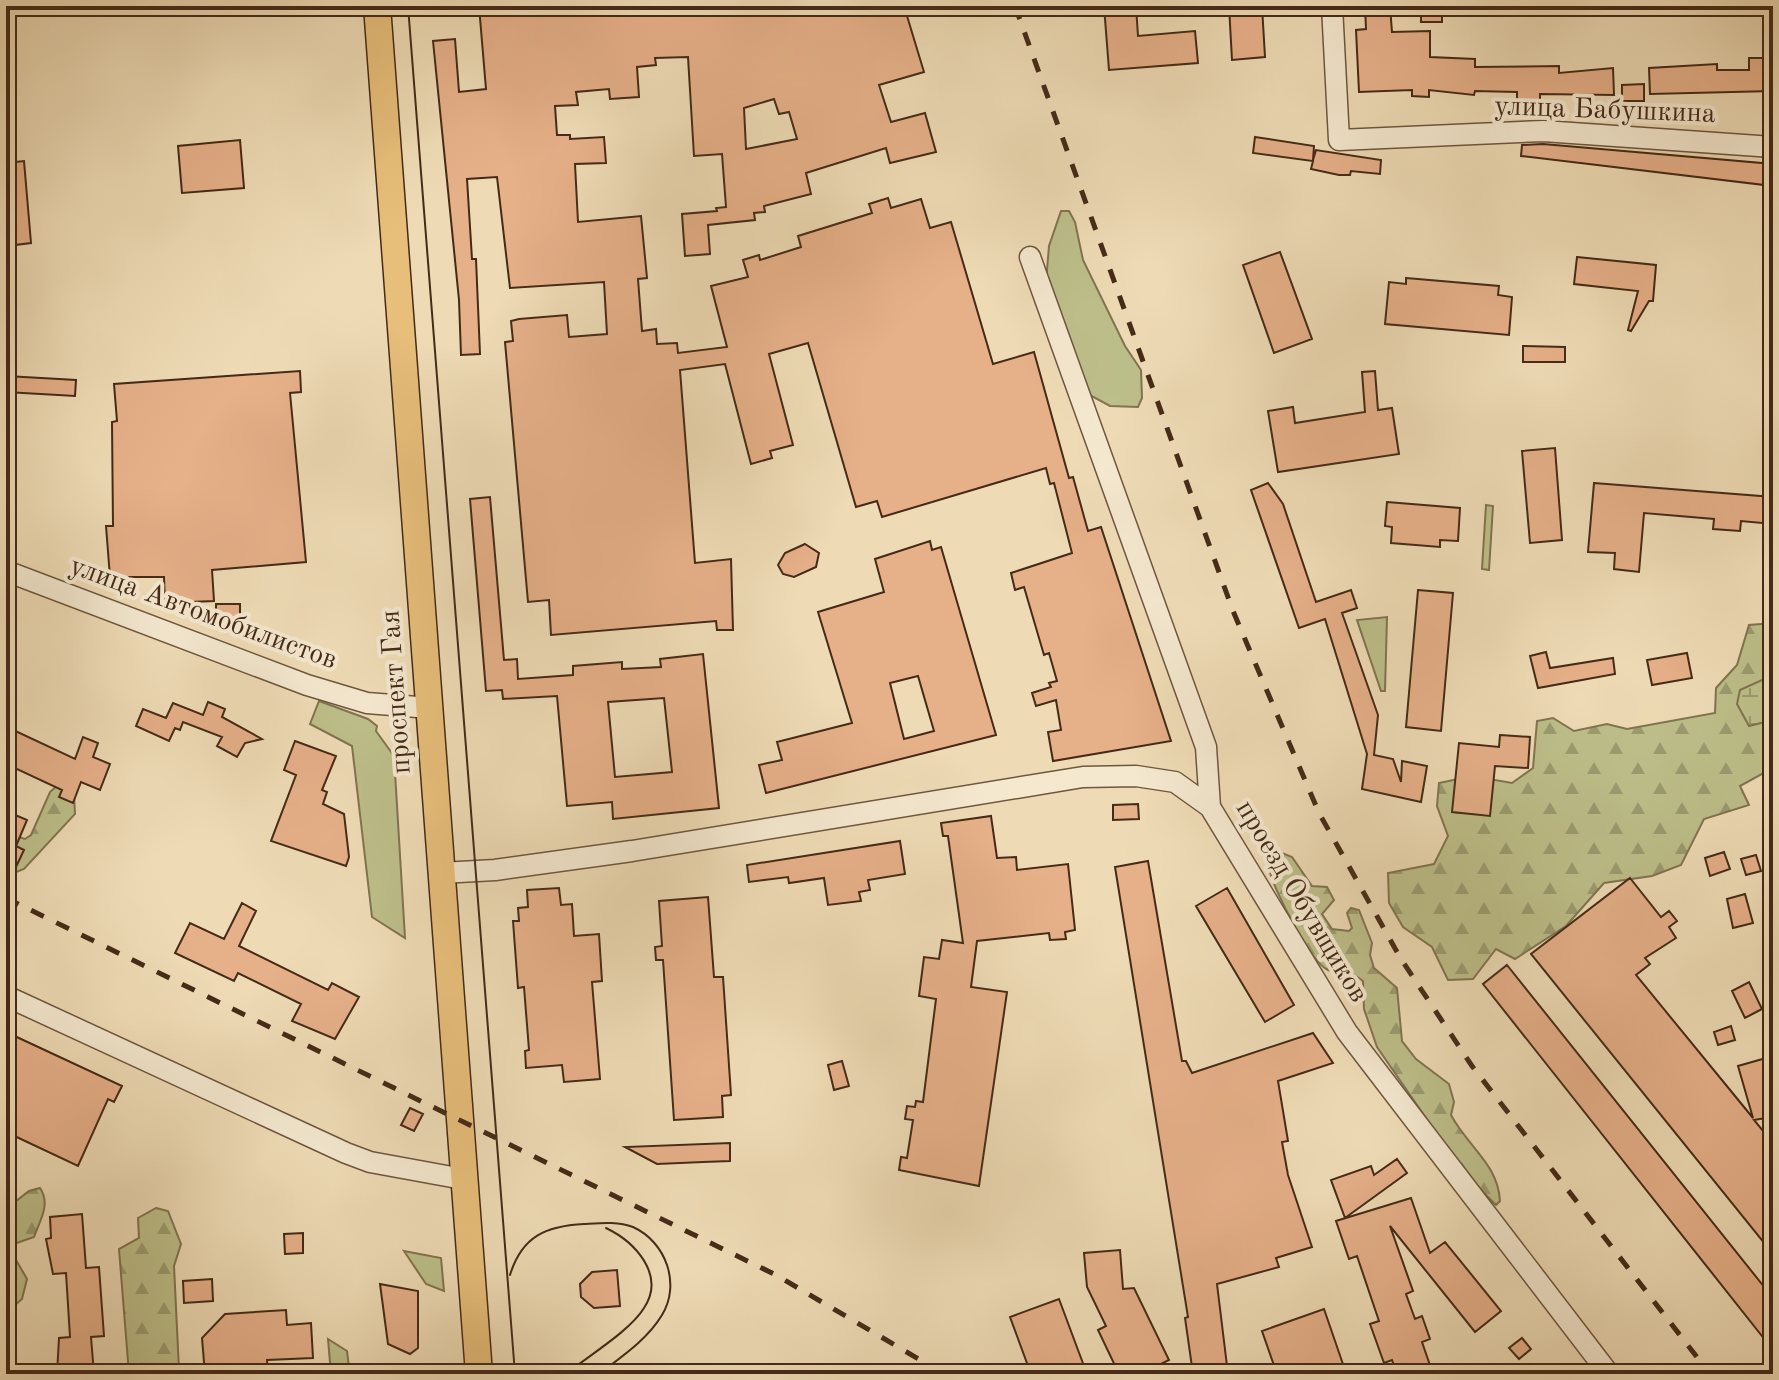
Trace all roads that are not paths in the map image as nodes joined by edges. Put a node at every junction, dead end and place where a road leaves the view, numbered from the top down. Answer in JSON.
{"nodes":[{"id":1,"x":377,"y":6,"type":"edge"},
{"id":2,"x":1332,"y":6,"type":"edge"},
{"id":3,"x":1773,"y":147,"type":"edge"},
{"id":4,"x":1030,"y":257,"type":"dead end"},
{"id":5,"x":6,"y":571,"type":"edge"},
{"id":6,"x":430,"y":708,"type":"junction"},
{"id":7,"x":1210,"y":807,"type":"junction"},
{"id":8,"x":441,"y":873,"type":"junction"},
{"id":9,"x":6,"y":996,"type":"edge"},
{"id":10,"x":463,"y":1179,"type":"junction"},
{"id":11,"x":479,"y":1374,"type":"edge"},
{"id":12,"x":1609,"y":1374,"type":"edge"}],
"edges":[{"from":1,"to":6,"type":"main road","name":"проспект Гая"},
{"from":2,"to":3,"type":"street","name":"улица Бабушкина"},
{"from":4,"to":7,"type":"street","name":"проезд Обувщиков"},
{"from":5,"to":6,"type":"street","name":"улица Автомобилистов"},
{"from":6,"to":8,"type":"main road","name":"проспект Гая"},
{"from":7,"to":8,"type":"street"},
{"from":7,"to":12,"type":"street","name":"проезд Обувщиков"},
{"from":8,"to":10,"type":"main road","name":"проспект Гая"},
{"from":9,"to":10,"type":"street"},
{"from":10,"to":11,"type":"main road","name":"проспект Гая"}]}
